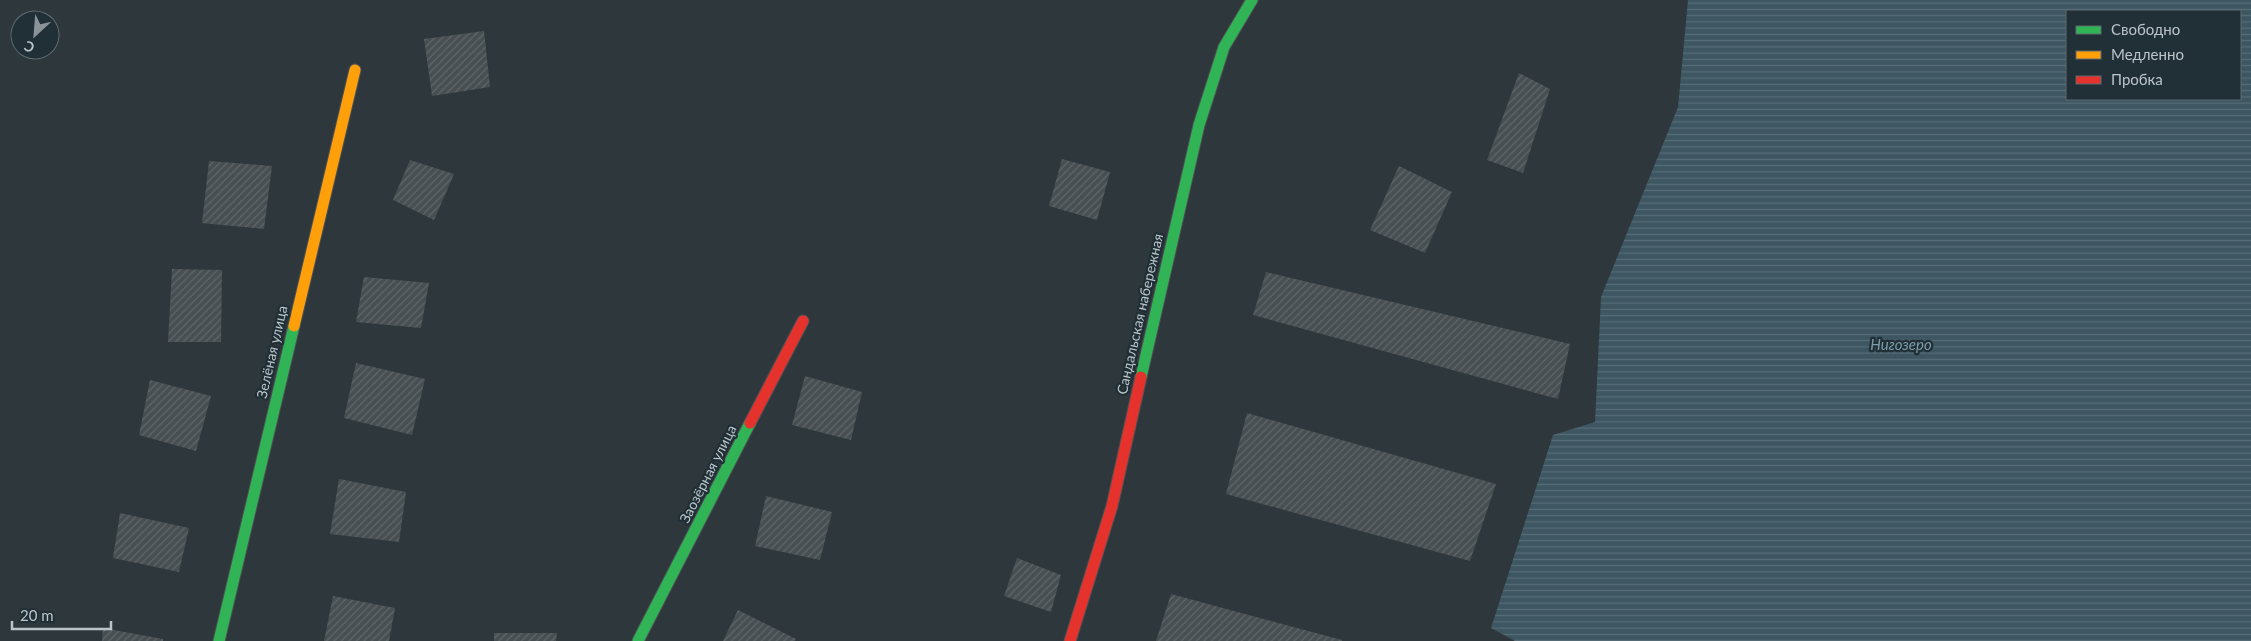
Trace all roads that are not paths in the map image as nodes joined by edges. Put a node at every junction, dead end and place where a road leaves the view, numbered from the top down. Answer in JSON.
{"nodes":[{"id":1,"x":1252,"y":0,"type":"edge"},
{"id":2,"x":355,"y":70,"type":"dead end"},
{"id":3,"x":803,"y":321,"type":"dead end"},
{"id":4,"x":219,"y":641,"type":"edge"},
{"id":5,"x":638,"y":641,"type":"edge"},
{"id":6,"x":1070,"y":641,"type":"edge"}],
"edges":[{"from":1,"to":6,"type":"street","name":"Сандальская набережная"},
{"from":2,"to":4,"type":"street","name":"Зелёная улица"},
{"from":3,"to":5,"type":"street","name":"Заозёрная улица"}]}
